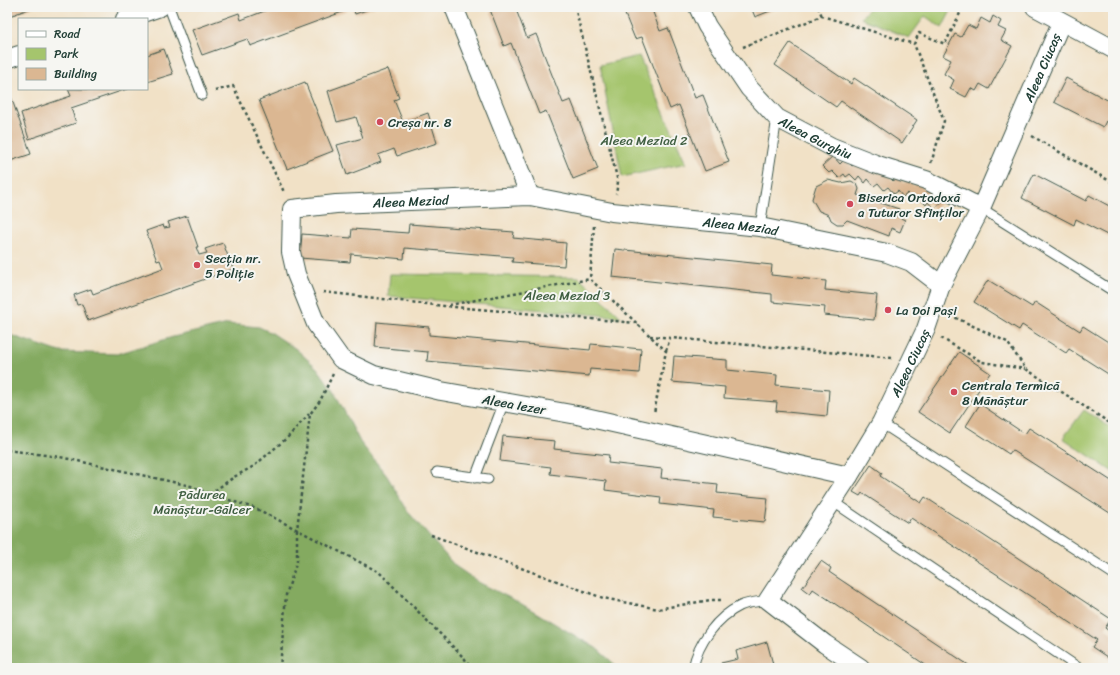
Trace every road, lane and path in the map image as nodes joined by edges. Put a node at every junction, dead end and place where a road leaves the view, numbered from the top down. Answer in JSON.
{"nodes":[{"id":1,"x":160,"y":7,"type":"edge"},
{"id":2,"x":169,"y":7,"type":"edge"},
{"id":3,"x":454,"y":7,"type":"edge"},
{"id":4,"x":575,"y":7,"type":"edge"},
{"id":5,"x":698,"y":7,"type":"edge"},
{"id":6,"x":818,"y":7,"type":"edge"},
{"id":7,"x":963,"y":7,"type":"edge"},
{"id":8,"x":1035,"y":7,"type":"edge"},
{"id":9,"x":822,"y":16,"type":"junction"},
{"id":10,"x":128,"y":18,"type":"edge"},
{"id":11,"x":1062,"y":23,"type":"junction"},
{"id":12,"x":914,"y":44,"type":"junction"},
{"id":13,"x":1113,"y":49,"type":"edge"},
{"id":14,"x":726,"y":54,"type":"junction"},
{"id":15,"x":18,"y":55,"type":"edge"},
{"id":16,"x":7,"y":59,"type":"edge"},
{"id":17,"x":202,"y":95,"type":"joint"},
{"id":18,"x":777,"y":118,"type":"junction"},
{"id":19,"x":1017,"y":127,"type":"junction"},
{"id":20,"x":926,"y":180,"type":"junction"},
{"id":21,"x":1113,"y":182,"type":"edge"},
{"id":22,"x":530,"y":196,"type":"junction"},
{"id":23,"x":982,"y":208,"type":"junction"},
{"id":24,"x":292,"y":209,"type":"junction"},
{"id":25,"x":604,"y":211,"type":"junction"},
{"id":26,"x":760,"y":227,"type":"junction"},
{"id":27,"x":590,"y":279,"type":"junction"},
{"id":28,"x":941,"y":285,"type":"junction"},
{"id":29,"x":303,"y":290,"type":"junction"},
{"id":30,"x":1113,"y":291,"type":"edge"},
{"id":31,"x":444,"y":306,"type":"junction"},
{"id":32,"x":933,"y":306,"type":"junction"},
{"id":33,"x":637,"y":322,"type":"junction"},
{"id":34,"x":926,"y":328,"type":"junction"},
{"id":35,"x":650,"y":336,"type":"junction"},
{"id":36,"x":670,"y":338,"type":"junction"},
{"id":37,"x":666,"y":351,"type":"junction"},
{"id":38,"x":341,"y":359,"type":"junction"},
{"id":39,"x":910,"y":360,"type":"junction"},
{"id":40,"x":1026,"y":370,"type":"junction"},
{"id":41,"x":504,"y":402,"type":"junction"},
{"id":42,"x":310,"y":414,"type":"junction"},
{"id":43,"x":881,"y":423,"type":"junction"},
{"id":44,"x":1113,"y":425,"type":"edge"},
{"id":45,"x":650,"y":431,"type":"junction"},
{"id":46,"x":7,"y":450,"type":"edge"},
{"id":47,"x":437,"y":472,"type":"dead end"},
{"id":48,"x":849,"y":476,"type":"junction"},
{"id":49,"x":475,"y":478,"type":"junction"},
{"id":50,"x":488,"y":480,"type":"dead end"},
{"id":51,"x":210,"y":494,"type":"junction"},
{"id":52,"x":832,"y":501,"type":"junction"},
{"id":53,"x":297,"y":530,"type":"junction"},
{"id":54,"x":431,"y":535,"type":"dead end"},
{"id":55,"x":1113,"y":574,"type":"edge"},
{"id":56,"x":724,"y":600,"type":"dead end"},
{"id":57,"x":768,"y":600,"type":"junction"},
{"id":58,"x":280,"y":668,"type":"edge"},
{"id":59,"x":470,"y":668,"type":"edge"},
{"id":60,"x":693,"y":668,"type":"edge"},
{"id":61,"x":861,"y":668,"type":"edge"},
{"id":62,"x":1079,"y":668,"type":"edge"}],
"edges":[{"from":1,"to":10,"type":"street"},
{"from":2,"to":17,"type":"lane"},
{"from":3,"to":22,"type":"street"},
{"from":4,"to":25,"type":"path"},
{"from":5,"to":14,"type":"street","name":"Aleea Gurghiu"},
{"from":6,"to":9,"type":"path"},
{"from":7,"to":12,"type":"path"},
{"from":8,"to":11,"type":"street"},
{"from":9,"to":12,"type":"path"},
{"from":9,"to":14,"type":"path"},
{"from":11,"to":13,"type":"street"},
{"from":11,"to":19,"type":"street","name":"Aleea Ciucaș"},
{"from":12,"to":20,"type":"path"},
{"from":14,"to":18,"type":"street","name":"Aleea Gurghiu"},
{"from":15,"to":16,"type":"street"},
{"from":17,"to":24,"type":"path"},
{"from":18,"to":20,"type":"street","name":"Aleea Gurghiu"},
{"from":18,"to":26,"type":"lane"},
{"from":19,"to":21,"type":"path"},
{"from":19,"to":23,"type":"street","name":"Aleea Ciucaș"},
{"from":20,"to":23,"type":"street","name":"Aleea Gurghiu"},
{"from":22,"to":24,"type":"street","name":"Aleea Meziad"},
{"from":22,"to":25,"type":"street","name":"Aleea Meziad"},
{"from":23,"to":28,"type":"street","name":"Aleea Ciucaș"},
{"from":23,"to":30,"type":"lane"},
{"from":24,"to":29,"type":"street","name":"Aleea Iezer"},
{"from":25,"to":26,"type":"street","name":"Aleea Meziad"},
{"from":25,"to":27,"type":"path"},
{"from":26,"to":28,"type":"street","name":"Aleea Meziad"},
{"from":27,"to":31,"type":"path"},
{"from":27,"to":33,"type":"path"},
{"from":28,"to":32,"type":"street","name":"Aleea Ciucaș"},
{"from":29,"to":31,"type":"path"},
{"from":29,"to":38,"type":"street","name":"Aleea Iezer"},
{"from":31,"to":33,"type":"path"},
{"from":32,"to":34,"type":"street","name":"Aleea Ciucaș"},
{"from":32,"to":40,"type":"path"},
{"from":33,"to":35,"type":"path"},
{"from":34,"to":39,"type":"street","name":"Aleea Ciucaș"},
{"from":34,"to":40,"type":"path"},
{"from":35,"to":36,"type":"path"},
{"from":35,"to":37,"type":"path"},
{"from":36,"to":37,"type":"path"},
{"from":36,"to":39,"type":"path"},
{"from":37,"to":45,"type":"path"},
{"from":38,"to":41,"type":"street","name":"Aleea Iezer"},
{"from":38,"to":42,"type":"path"},
{"from":39,"to":43,"type":"street","name":"Aleea Ciucaș"},
{"from":40,"to":44,"type":"path"},
{"from":41,"to":45,"type":"street","name":"Aleea Iezer"},
{"from":41,"to":49,"type":"lane"},
{"from":42,"to":51,"type":"path"},
{"from":42,"to":53,"type":"path"},
{"from":43,"to":48,"type":"street","name":"Aleea Ciucaș"},
{"from":43,"to":55,"type":"lane"},
{"from":45,"to":48,"type":"street","name":"Aleea Iezer"},
{"from":46,"to":51,"type":"path"},
{"from":47,"to":49,"type":"lane"},
{"from":48,"to":52,"type":"street","name":"Aleea Ciucaș"},
{"from":49,"to":50,"type":"lane"},
{"from":51,"to":53,"type":"path"},
{"from":52,"to":57,"type":"street","name":"Aleea Ciucaș"},
{"from":52,"to":62,"type":"lane"},
{"from":53,"to":58,"type":"path"},
{"from":53,"to":59,"type":"path"},
{"from":54,"to":56,"type":"path"},
{"from":57,"to":60,"type":"lane"},
{"from":57,"to":61,"type":"street"}]}
